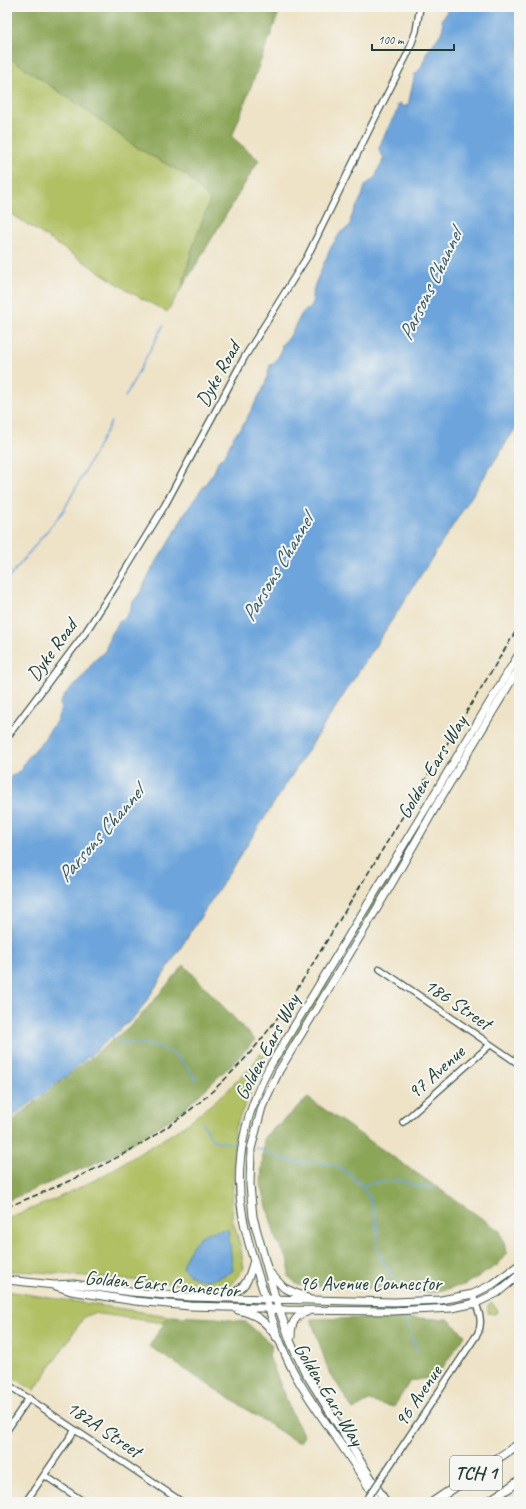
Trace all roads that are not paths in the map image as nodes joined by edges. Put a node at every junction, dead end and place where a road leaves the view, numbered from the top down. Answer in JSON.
{"nodes":[{"id":1,"x":420,"y":7,"type":"edge"},
{"id":2,"x":519,"y":654,"type":"edge"},
{"id":3,"x":519,"y":668,"type":"edge"},
{"id":4,"x":7,"y":737,"type":"edge"},
{"id":5,"x":380,"y":969,"type":"dead end"},
{"id":6,"x":490,"y":1045,"type":"junction"},
{"id":7,"x":519,"y":1064,"type":"edge"},
{"id":8,"x":403,"y":1122,"type":"dead end"},
{"id":9,"x":254,"y":1259,"type":"junction"},
{"id":10,"x":519,"y":1265,"type":"edge"},
{"id":11,"x":268,"y":1271,"type":"junction"},
{"id":12,"x":519,"y":1275,"type":"edge"},
{"id":13,"x":7,"y":1280,"type":"edge"},
{"id":14,"x":54,"y":1285,"type":"junction"},
{"id":15,"x":473,"y":1294,"type":"junction"},
{"id":16,"x":224,"y":1298,"type":"junction"},
{"id":17,"x":266,"y":1299,"type":"junction"},
{"id":18,"x":276,"y":1300,"type":"junction"},
{"id":19,"x":315,"y":1300,"type":"junction"},
{"id":20,"x":476,"y":1303,"type":"junction"},
{"id":21,"x":227,"y":1306,"type":"junction"},
{"id":22,"x":269,"y":1308,"type":"junction"},
{"id":23,"x":279,"y":1309,"type":"junction"},
{"id":24,"x":314,"y":1310,"type":"junction"},
{"id":25,"x":291,"y":1343,"type":"junction"},
{"id":26,"x":282,"y":1347,"type":"junction"},
{"id":27,"x":7,"y":1384,"type":"edge"},
{"id":28,"x":29,"y":1398,"type":"junction"},
{"id":29,"x":7,"y":1430,"type":"edge"},
{"id":30,"x":75,"y":1430,"type":"junction"},
{"id":31,"x":519,"y":1444,"type":"edge"},
{"id":32,"x":44,"y":1475,"type":"junction"},
{"id":33,"x":519,"y":1481,"type":"edge"},
{"id":34,"x":27,"y":1500,"type":"dead end"},
{"id":35,"x":366,"y":1500,"type":"edge"},
{"id":36,"x":84,"y":1502,"type":"edge"},
{"id":37,"x":182,"y":1502,"type":"edge"},
{"id":38,"x":377,"y":1502,"type":"edge"},
{"id":39,"x":386,"y":1502,"type":"edge"},
{"id":40,"x":433,"y":1502,"type":"edge"},
{"id":41,"x":488,"y":1502,"type":"edge"}],
"edges":[{"from":1,"to":4,"type":"street","name":"Dyke Road"},
{"from":2,"to":9,"type":"main road","name":"Golden Ears Way"},
{"from":3,"to":11,"type":"main road","name":"Golden Ears Way"},
{"from":5,"to":6,"type":"street","name":"186 Street"},
{"from":6,"to":7,"type":"street","name":"186 Street"},
{"from":6,"to":8,"type":"street","name":"97 Avenue"},
{"from":9,"to":16,"type":"main road"},
{"from":9,"to":17,"type":"main road","name":"Golden Ears Way"},
{"from":10,"to":15,"type":"main road"},
{"from":11,"to":18,"type":"main road","name":"Golden Ears Way"},
{"from":11,"to":19,"type":"main road"},
{"from":12,"to":20,"type":"main road"},
{"from":13,"to":14,"type":"main road","name":"Golden Ears Connector"},
{"from":14,"to":16,"type":"main road","name":"Golden Ears Connector"},
{"from":14,"to":21,"type":"main road","name":"Golden Ears Connector"},
{"from":15,"to":19,"type":"main road","name":"96 Avenue Connector"},
{"from":15,"to":20,"type":"street","name":"96 Avenue"},
{"from":16,"to":17,"type":"main road","name":"Golden Ears Connector"},
{"from":17,"to":18,"type":"main road","name":"96 Avenue Connector"},
{"from":17,"to":22,"type":"main road","name":"Golden Ears Way"},
{"from":18,"to":19,"type":"main road","name":"96 Avenue Connector"},
{"from":18,"to":23,"type":"main road","name":"Golden Ears Way"},
{"from":20,"to":24,"type":"main road","name":"96 Avenue Connector"},
{"from":20,"to":35,"type":"street","name":"96 Avenue","bridge":true},
{"from":21,"to":22,"type":"main road","name":"Golden Ears Connector"},
{"from":21,"to":26,"type":"main road"},
{"from":22,"to":23,"type":"main road","name":"96 Avenue Connector"},
{"from":22,"to":26,"type":"main road","name":"Golden Ears Way"},
{"from":23,"to":24,"type":"main road","name":"96 Avenue Connector"},
{"from":23,"to":25,"type":"main road","name":"Golden Ears Way"},
{"from":24,"to":25,"type":"main road"},
{"from":25,"to":39,"type":"main road","name":"Golden Ears Way"},
{"from":26,"to":38,"type":"main road","name":"Golden Ears Way"},
{"from":27,"to":28,"type":"street","name":"182A Street"},
{"from":28,"to":29,"type":"street"},
{"from":28,"to":30,"type":"street","name":"182A Street"},
{"from":30,"to":32,"type":"street"},
{"from":30,"to":37,"type":"street","name":"182A Street"},
{"from":31,"to":40,"type":"highway","number":"TCH 1"},
{"from":32,"to":34,"type":"street"},
{"from":32,"to":36,"type":"street"},
{"from":33,"to":41,"type":"highway","number":"TCH 1"}]}
